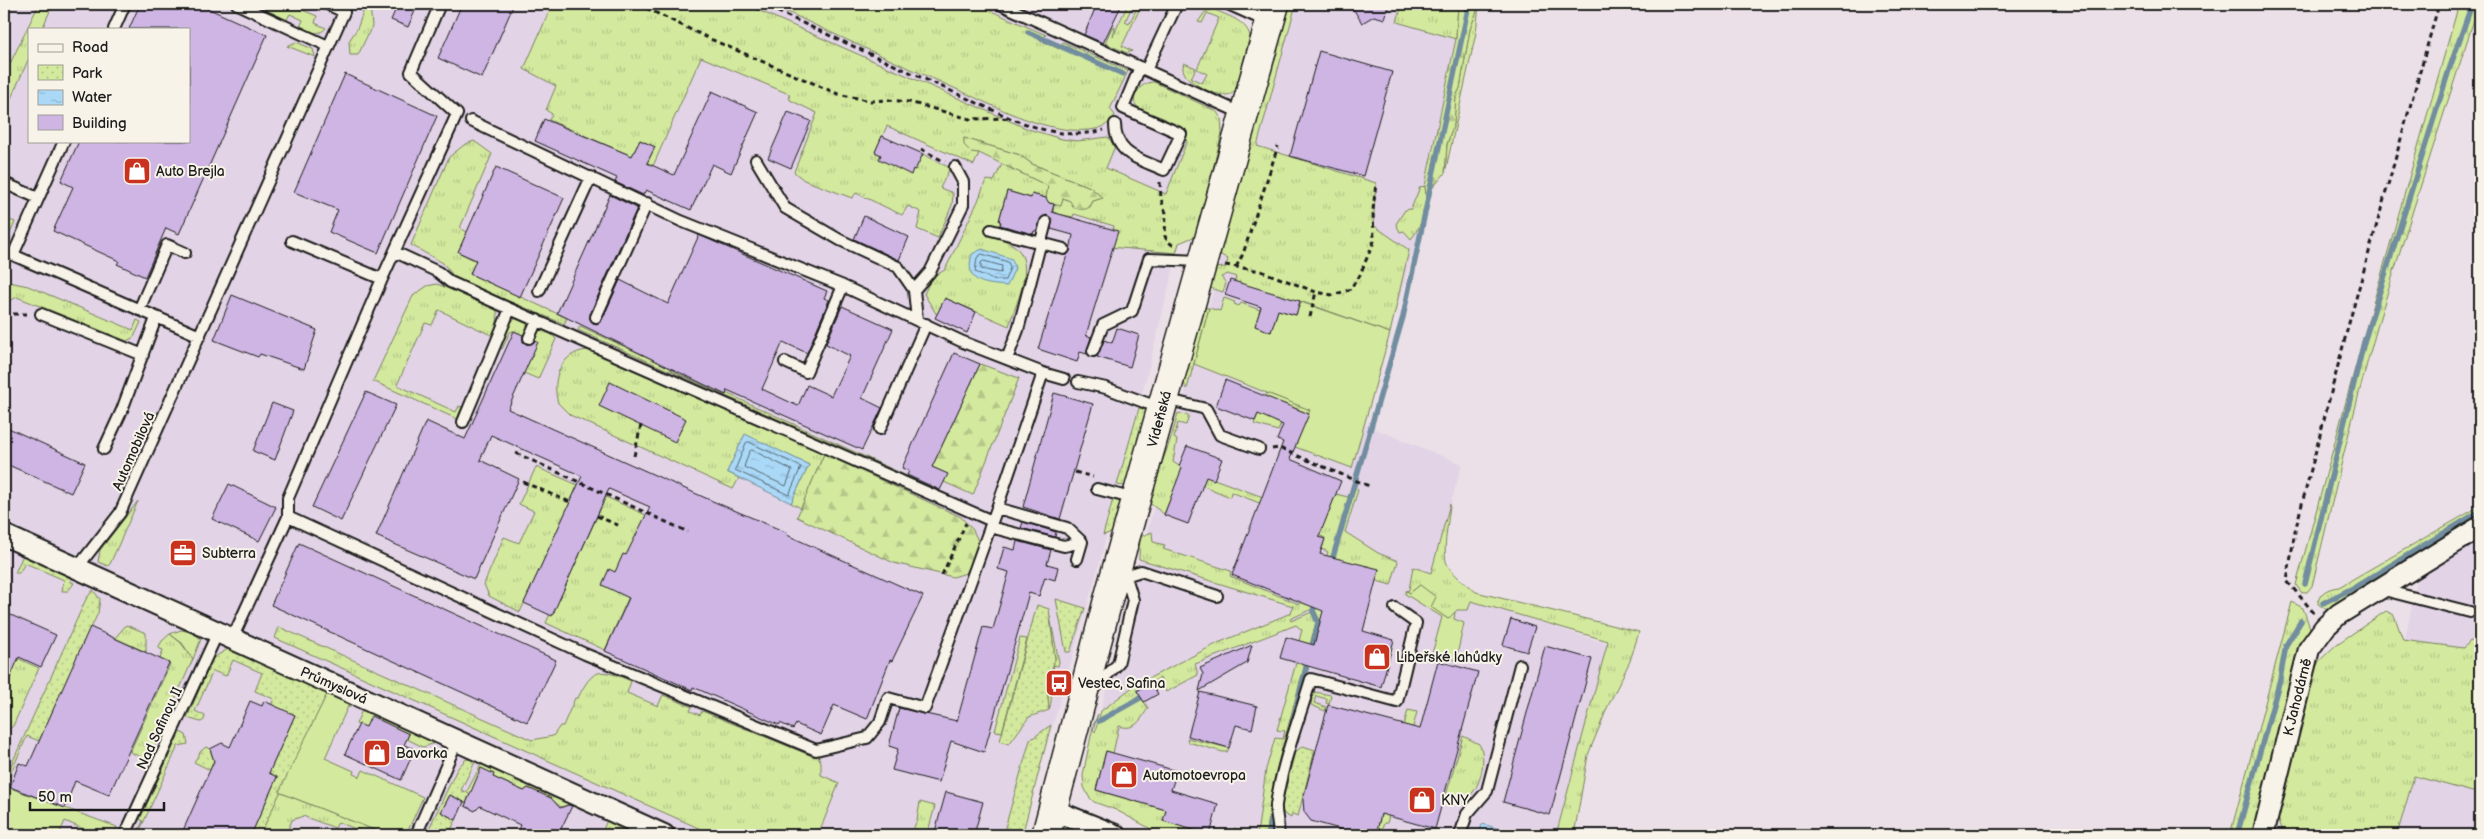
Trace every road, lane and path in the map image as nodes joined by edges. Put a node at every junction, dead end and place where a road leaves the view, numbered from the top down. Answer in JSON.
{"nodes":[{"id":1,"x":125,"y":4,"type":"edge"},
{"id":2,"x":237,"y":4,"type":"edge"},
{"id":3,"x":327,"y":4,"type":"edge"},
{"id":4,"x":440,"y":4,"type":"edge"},
{"id":5,"x":638,"y":4,"type":"edge"},
{"id":6,"x":761,"y":4,"type":"edge"},
{"id":7,"x":1000,"y":4,"type":"edge"},
{"id":8,"x":1177,"y":4,"type":"edge"},
{"id":9,"x":1228,"y":4,"type":"edge"},
{"id":10,"x":2439,"y":4,"type":"edge"},
{"id":11,"x":1272,"y":13,"type":"edge"},
{"id":12,"x":114,"y":28,"type":"edge"},
{"id":13,"x":328,"y":46,"type":"junction"},
{"id":14,"x":1143,"y":68,"type":"junction"},
{"id":15,"x":1244,"y":114,"type":"junction"},
{"id":16,"x":1010,"y":118,"type":"junction"},
{"id":17,"x":471,"y":121,"type":"dead end"},
{"id":18,"x":1115,"y":124,"type":"joint"},
{"id":19,"x":64,"y":142,"type":"edge"},
{"id":20,"x":1278,"y":146,"type":"dead end"},
{"id":21,"x":921,"y":149,"type":"dead end"},
{"id":22,"x":756,"y":160,"type":"dead end"},
{"id":23,"x":955,"y":167,"type":"joint"},
{"id":24,"x":1158,"y":175,"type":"dead end"},
{"id":25,"x":591,"y":177,"type":"junction"},
{"id":26,"x":4,"y":183,"type":"edge"},
{"id":27,"x":1376,"y":183,"type":"dead end"},
{"id":28,"x":38,"y":198,"type":"junction"},
{"id":29,"x":647,"y":203,"type":"junction"},
{"id":30,"x":1046,"y":222,"type":"dead end"},
{"id":31,"x":991,"y":230,"type":"dead end"},
{"id":32,"x":292,"y":241,"type":"dead end"},
{"id":33,"x":1040,"y":243,"type":"junction"},
{"id":34,"x":1064,"y":249,"type":"dead end"},
{"id":35,"x":185,"y":252,"type":"dead end"},
{"id":36,"x":396,"y":252,"type":"junction"},
{"id":37,"x":1193,"y":260,"type":"junction"},
{"id":38,"x":1236,"y":267,"type":"junction"},
{"id":39,"x":382,"y":279,"type":"junction"},
{"id":40,"x":843,"y":286,"type":"junction"},
{"id":41,"x":914,"y":290,"type":"junction"},
{"id":42,"x":539,"y":291,"type":"dead end"},
{"id":43,"x":1316,"y":292,"type":"junction"},
{"id":44,"x":510,"y":309,"type":"junction"},
{"id":45,"x":139,"y":310,"type":"junction"},
{"id":46,"x":4,"y":314,"type":"edge"},
{"id":47,"x":41,"y":314,"type":"joint"},
{"id":48,"x":596,"y":317,"type":"dead end"},
{"id":49,"x":1310,"y":317,"type":"dead end"},
{"id":50,"x":156,"y":318,"type":"junction"},
{"id":51,"x":537,"y":320,"type":"junction"},
{"id":52,"x":921,"y":322,"type":"junction"},
{"id":53,"x":200,"y":336,"type":"junction"},
{"id":54,"x":529,"y":338,"type":"dead end"},
{"id":55,"x":1093,"y":351,"type":"dead end"},
{"id":56,"x":143,"y":354,"type":"junction"},
{"id":57,"x":1007,"y":359,"type":"junction"},
{"id":58,"x":785,"y":362,"type":"dead end"},
{"id":59,"x":1042,"y":373,"type":"junction"},
{"id":60,"x":1064,"y":378,"type":"dead end"},
{"id":61,"x":1078,"y":382,"type":"dead end"},
{"id":62,"x":1163,"y":404,"type":"junction"},
{"id":63,"x":463,"y":422,"type":"dead end"},
{"id":64,"x":641,"y":425,"type":"dead end"},
{"id":65,"x":880,"y":428,"type":"dead end"},
{"id":66,"x":104,"y":449,"type":"dead end"},
{"id":67,"x":1259,"y":449,"type":"joint"},
{"id":68,"x":516,"y":453,"type":"dead end"},
{"id":69,"x":634,"y":456,"type":"dead end"},
{"id":70,"x":1075,"y":472,"type":"dead end"},
{"id":71,"x":1084,"y":474,"type":"dead end"},
{"id":72,"x":523,"y":482,"type":"dead end"},
{"id":73,"x":1369,"y":486,"type":"dead end"},
{"id":74,"x":1097,"y":489,"type":"dead end"},
{"id":75,"x":1137,"y":500,"type":"junction"},
{"id":76,"x":570,"y":502,"type":"dead end"},
{"id":77,"x":997,"y":508,"type":"junction"},
{"id":78,"x":971,"y":511,"type":"junction"},
{"id":79,"x":597,"y":516,"type":"dead end"},
{"id":80,"x":288,"y":517,"type":"junction"},
{"id":81,"x":991,"y":524,"type":"junction"},
{"id":82,"x":620,"y":526,"type":"dead end"},
{"id":83,"x":2480,"y":527,"type":"edge"},
{"id":84,"x":688,"y":532,"type":"dead end"},
{"id":85,"x":4,"y":535,"type":"edge"},
{"id":86,"x":1082,"y":542,"type":"junction"},
{"id":87,"x":1078,"y":559,"type":"dead end"},
{"id":88,"x":77,"y":568,"type":"junction"},
{"id":89,"x":1123,"y":568,"type":"junction"},
{"id":90,"x":942,"y":575,"type":"dead end"},
{"id":91,"x":2379,"y":589,"type":"junction"},
{"id":92,"x":1217,"y":596,"type":"dead end"},
{"id":93,"x":2308,"y":606,"type":"dead end"},
{"id":94,"x":1395,"y":608,"type":"dead end"},
{"id":95,"x":2470,"y":612,"type":"dead end"},
{"id":96,"x":225,"y":635,"type":"junction"},
{"id":97,"x":1520,"y":665,"type":"dead end"},
{"id":98,"x":457,"y":741,"type":"junction"},
{"id":99,"x":1050,"y":823,"type":"edge"},
{"id":100,"x":125,"y":835,"type":"edge"},
{"id":101,"x":416,"y":835,"type":"edge"},
{"id":102,"x":664,"y":835,"type":"edge"},
{"id":103,"x":1115,"y":835,"type":"edge"},
{"id":104,"x":1278,"y":835,"type":"edge"},
{"id":105,"x":1460,"y":835,"type":"edge"},
{"id":106,"x":2263,"y":835,"type":"edge"}],
"edges":[{"from":1,"to":12,"type":"lane"},
{"from":2,"to":13,"type":"lane"},
{"from":3,"to":13,"type":"lane","name":"Automobilová"},
{"from":4,"to":36,"type":"lane","name":"Nad Safinou II"},
{"from":5,"to":16,"type":"path"},
{"from":6,"to":16,"type":"path"},
{"from":7,"to":14,"type":"lane"},
{"from":8,"to":14,"type":"lane"},
{"from":9,"to":11,"type":"lane"},
{"from":10,"to":93,"type":"path"},
{"from":11,"to":15,"type":"main road","name":"Vídeňská"},
{"from":13,"to":53,"type":"lane","name":"Automobilová"},
{"from":14,"to":15,"type":"lane"},
{"from":14,"to":18,"type":"lane"},
{"from":15,"to":37,"type":"main road","name":"Vídeňská"},
{"from":16,"to":18,"type":"path"},
{"from":17,"to":25,"type":"lane"},
{"from":19,"to":28,"type":"lane"},
{"from":20,"to":38,"type":"path"},
{"from":21,"to":23,"type":"path"},
{"from":22,"to":41,"type":"lane"},
{"from":23,"to":41,"type":"lane"},
{"from":24,"to":37,"type":"path"},
{"from":25,"to":29,"type":"lane"},
{"from":25,"to":42,"type":"lane"},
{"from":26,"to":28,"type":"lane"},
{"from":27,"to":43,"type":"path"},
{"from":28,"to":45,"type":"lane"},
{"from":29,"to":40,"type":"lane"},
{"from":29,"to":48,"type":"lane"},
{"from":30,"to":33,"type":"lane"},
{"from":31,"to":33,"type":"lane"},
{"from":32,"to":39,"type":"lane"},
{"from":33,"to":34,"type":"lane"},
{"from":33,"to":57,"type":"lane"},
{"from":35,"to":45,"type":"lane"},
{"from":36,"to":39,"type":"lane","name":"Nad Safinou II"},
{"from":36,"to":44,"type":"lane"},
{"from":37,"to":38,"type":"path"},
{"from":37,"to":55,"type":"lane"},
{"from":37,"to":62,"type":"main road","name":"Vídeňská"},
{"from":38,"to":43,"type":"path"},
{"from":39,"to":80,"type":"lane","name":"Nad Safinou II"},
{"from":40,"to":52,"type":"lane"},
{"from":40,"to":58,"type":"lane"},
{"from":41,"to":52,"type":"lane"},
{"from":43,"to":49,"type":"path"},
{"from":44,"to":51,"type":"lane"},
{"from":44,"to":63,"type":"lane"},
{"from":45,"to":50,"type":"lane"},
{"from":46,"to":47,"type":"path"},
{"from":47,"to":56,"type":"lane"},
{"from":50,"to":53,"type":"lane"},
{"from":50,"to":56,"type":"lane"},
{"from":51,"to":54,"type":"lane"},
{"from":51,"to":78,"type":"lane"},
{"from":52,"to":57,"type":"lane"},
{"from":52,"to":65,"type":"lane"},
{"from":53,"to":88,"type":"lane","name":"Automobilová"},
{"from":56,"to":66,"type":"lane"},
{"from":57,"to":59,"type":"lane"},
{"from":59,"to":60,"type":"lane"},
{"from":59,"to":77,"type":"lane"},
{"from":61,"to":62,"type":"lane"},
{"from":62,"to":67,"type":"lane"},
{"from":62,"to":75,"type":"main road","name":"Vídeňská"},
{"from":64,"to":69,"type":"path"},
{"from":67,"to":73,"type":"path"},
{"from":68,"to":84,"type":"path"},
{"from":70,"to":71,"type":"path"},
{"from":72,"to":76,"type":"path"},
{"from":74,"to":75,"type":"lane"},
{"from":75,"to":89,"type":"main road","name":"Vídeňská"},
{"from":77,"to":81,"type":"lane"},
{"from":77,"to":86,"type":"lane"},
{"from":78,"to":81,"type":"lane"},
{"from":78,"to":90,"type":"path"},
{"from":79,"to":82,"type":"path"},
{"from":80,"to":81,"type":"lane"},
{"from":80,"to":96,"type":"lane","name":"Nad Safinou II"},
{"from":81,"to":86,"type":"lane"},
{"from":83,"to":91,"type":"street","name":"K Jahodárně"},
{"from":85,"to":88,"type":"street","name":"Průmyslová"},
{"from":86,"to":87,"type":"lane"},
{"from":88,"to":96,"type":"street","name":"Průmyslová"},
{"from":89,"to":92,"type":"lane"},
{"from":89,"to":99,"type":"main road","name":"Vídeňská"},
{"from":91,"to":95,"type":"lane"},
{"from":91,"to":106,"type":"street","name":"K Jahodárně"},
{"from":94,"to":104,"type":"lane"},
{"from":96,"to":98,"type":"street","name":"Průmyslová"},
{"from":96,"to":100,"type":"lane","name":"Nad Safinou II"},
{"from":97,"to":105,"type":"lane"},
{"from":98,"to":101,"type":"lane"},
{"from":98,"to":102,"type":"street","name":"Průmyslová"},
{"from":99,"to":103,"type":"street"}]}
